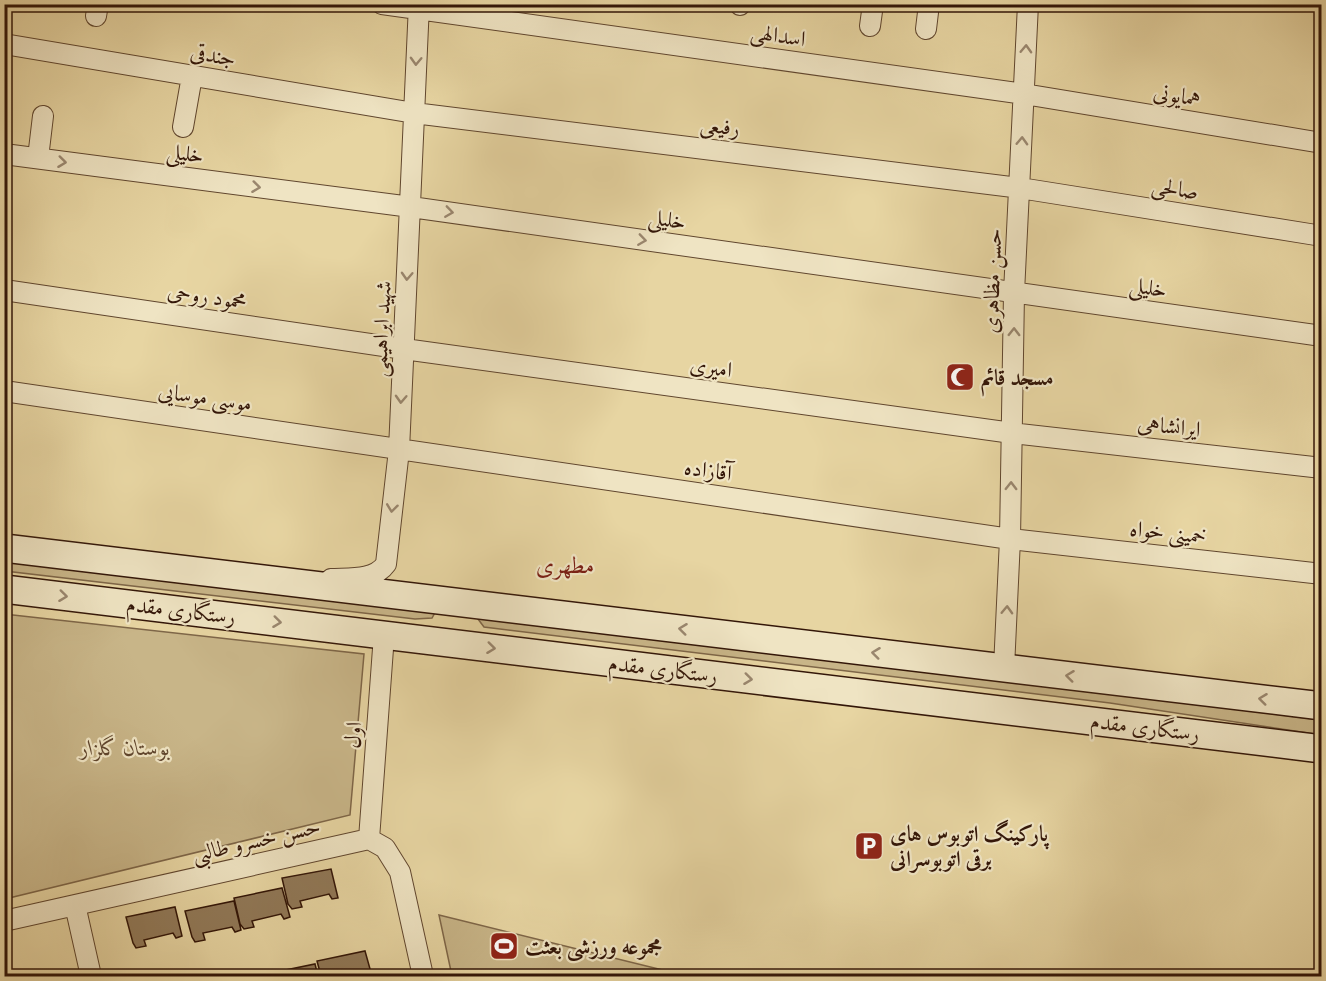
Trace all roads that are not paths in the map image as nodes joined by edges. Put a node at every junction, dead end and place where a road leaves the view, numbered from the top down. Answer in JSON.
{"nodes":[{"id":1,"x":382,"y":4,"type":"edge"},
{"id":2,"x":873,"y":4,"type":"edge"},
{"id":3,"x":929,"y":4,"type":"edge"},
{"id":4,"x":1028,"y":4,"type":"edge"},
{"id":5,"x":419,"y":7,"type":"edge"},
{"id":6,"x":870,"y":26,"type":"dead end"},
{"id":7,"x":926,"y":29,"type":"dead end"},
{"id":8,"x":4,"y":44,"type":"edge"},
{"id":9,"x":192,"y":76,"type":"junction"},
{"id":10,"x":1024,"y":94,"type":"junction"},
{"id":11,"x":414,"y":113,"type":"junction"},
{"id":12,"x":43,"y":116,"type":"dead end"},
{"id":13,"x":183,"y":127,"type":"dead end"},
{"id":14,"x":1322,"y":143,"type":"edge"},
{"id":15,"x":4,"y":154,"type":"edge"},
{"id":16,"x":38,"y":158,"type":"junction"},
{"id":17,"x":1020,"y":188,"type":"junction"},
{"id":18,"x":411,"y":207,"type":"junction"},
{"id":19,"x":1322,"y":236,"type":"edge"},
{"id":20,"x":4,"y":290,"type":"edge"},
{"id":21,"x":1014,"y":293,"type":"junction"},
{"id":22,"x":1322,"y":336,"type":"edge"},
{"id":23,"x":404,"y":349,"type":"junction"},
{"id":24,"x":4,"y":391,"type":"edge"},
{"id":25,"x":1012,"y":433,"type":"junction"},
{"id":26,"x":399,"y":450,"type":"junction"},
{"id":27,"x":1322,"y":468,"type":"edge"},
{"id":28,"x":1010,"y":539,"type":"junction"},
{"id":29,"x":4,"y":548,"type":"edge"},
{"id":30,"x":1322,"y":574,"type":"edge"},
{"id":31,"x":299,"y":582,"type":"junction"},
{"id":32,"x":4,"y":589,"type":"edge"},
{"id":33,"x":450,"y":602,"type":"junction"},
{"id":34,"x":384,"y":635,"type":"junction"},
{"id":35,"x":446,"y":642,"type":"junction"},
{"id":36,"x":1004,"y":668,"type":"junction"},
{"id":37,"x":1322,"y":706,"type":"edge"},
{"id":38,"x":1322,"y":749,"type":"edge"},
{"id":39,"x":369,"y":839,"type":"junction"},
{"id":40,"x":75,"y":905,"type":"junction"},
{"id":41,"x":4,"y":921,"type":"edge"},
{"id":42,"x":90,"y":976,"type":"edge"},
{"id":43,"x":423,"y":976,"type":"edge"}],
"edges":[{"from":1,"to":5,"type":"street","name":"اسدالهی"},
{"from":2,"to":6,"type":"street"},
{"from":3,"to":7,"type":"street"},
{"from":10,"to":4,"type":"street","name":"حسن مظاهری","one_way":true},
{"from":5,"to":10,"type":"street","name":"اسدالهی"},
{"from":5,"to":11,"type":"street","name":"شهید ابراهیمی","one_way":true},
{"from":8,"to":9,"type":"street","name":"جندقی"},
{"from":9,"to":11,"type":"street","name":"جندقی"},
{"from":9,"to":13,"type":"street"},
{"from":10,"to":14,"type":"street","name":"همایونی"},
{"from":17,"to":10,"type":"street","name":"حسن مظاهری","one_way":true},
{"from":11,"to":17,"type":"street","name":"رفیعی"},
{"from":11,"to":18,"type":"street","name":"شهید ابراهیمی"},
{"from":12,"to":16,"type":"street"},
{"from":15,"to":16,"type":"street","name":"خلیلی"},
{"from":16,"to":18,"type":"street","name":"خلیلی","one_way":true},
{"from":17,"to":19,"type":"street","name":"صالحی"},
{"from":17,"to":21,"type":"street","name":"حسن مظاهری"},
{"from":18,"to":21,"type":"street","name":"خلیلی","one_way":true},
{"from":18,"to":23,"type":"street","name":"شهید ابراهیمی","one_way":true},
{"from":20,"to":23,"type":"street","name":"محمود روحی"},
{"from":21,"to":22,"type":"street","name":"خلیلی"},
{"from":25,"to":21,"type":"street","name":"حسن مظاهری","one_way":true},
{"from":23,"to":25,"type":"street","name":"امیری"},
{"from":23,"to":26,"type":"street","name":"شهید ابراهیمی","one_way":true},
{"from":24,"to":26,"type":"street","name":"موسی موسایی"},
{"from":25,"to":27,"type":"street","name":"ایرانشاهی"},
{"from":28,"to":25,"type":"street","name":"حسن مظاهری","one_way":true},
{"from":26,"to":28,"type":"street","name":"آقازاده"},
{"from":26,"to":31,"type":"street","name":"شهید ابراهیمی","one_way":true},
{"from":28,"to":30,"type":"street","name":"خمینی خواه"},
{"from":36,"to":28,"type":"street","name":"حسن مظاهری","one_way":true},
{"from":29,"to":31,"type":"main road","name":"رستگاری مقدم"},
{"from":31,"to":33,"type":"main road","name":"رستگاری مقدم"},
{"from":32,"to":34,"type":"main road","name":"رستگاری مقدم","one_way":true},
{"from":33,"to":35,"type":"main road"},
{"from":36,"to":33,"type":"main road","name":"رستگاری مقدم","one_way":true},
{"from":34,"to":35,"type":"main road","name":"رستگاری مقدم"},
{"from":34,"to":39,"type":"street","name":"اول"},
{"from":35,"to":38,"type":"main road","name":"رستگاری مقدم","one_way":true},
{"from":37,"to":36,"type":"main road","name":"رستگاری مقدم","one_way":true},
{"from":39,"to":40,"type":"street","name":"حسن خسرو طالبی"},
{"from":39,"to":43,"type":"street"},
{"from":40,"to":41,"type":"street","name":"حسن خسرو طالبی"},
{"from":40,"to":42,"type":"street"}]}
